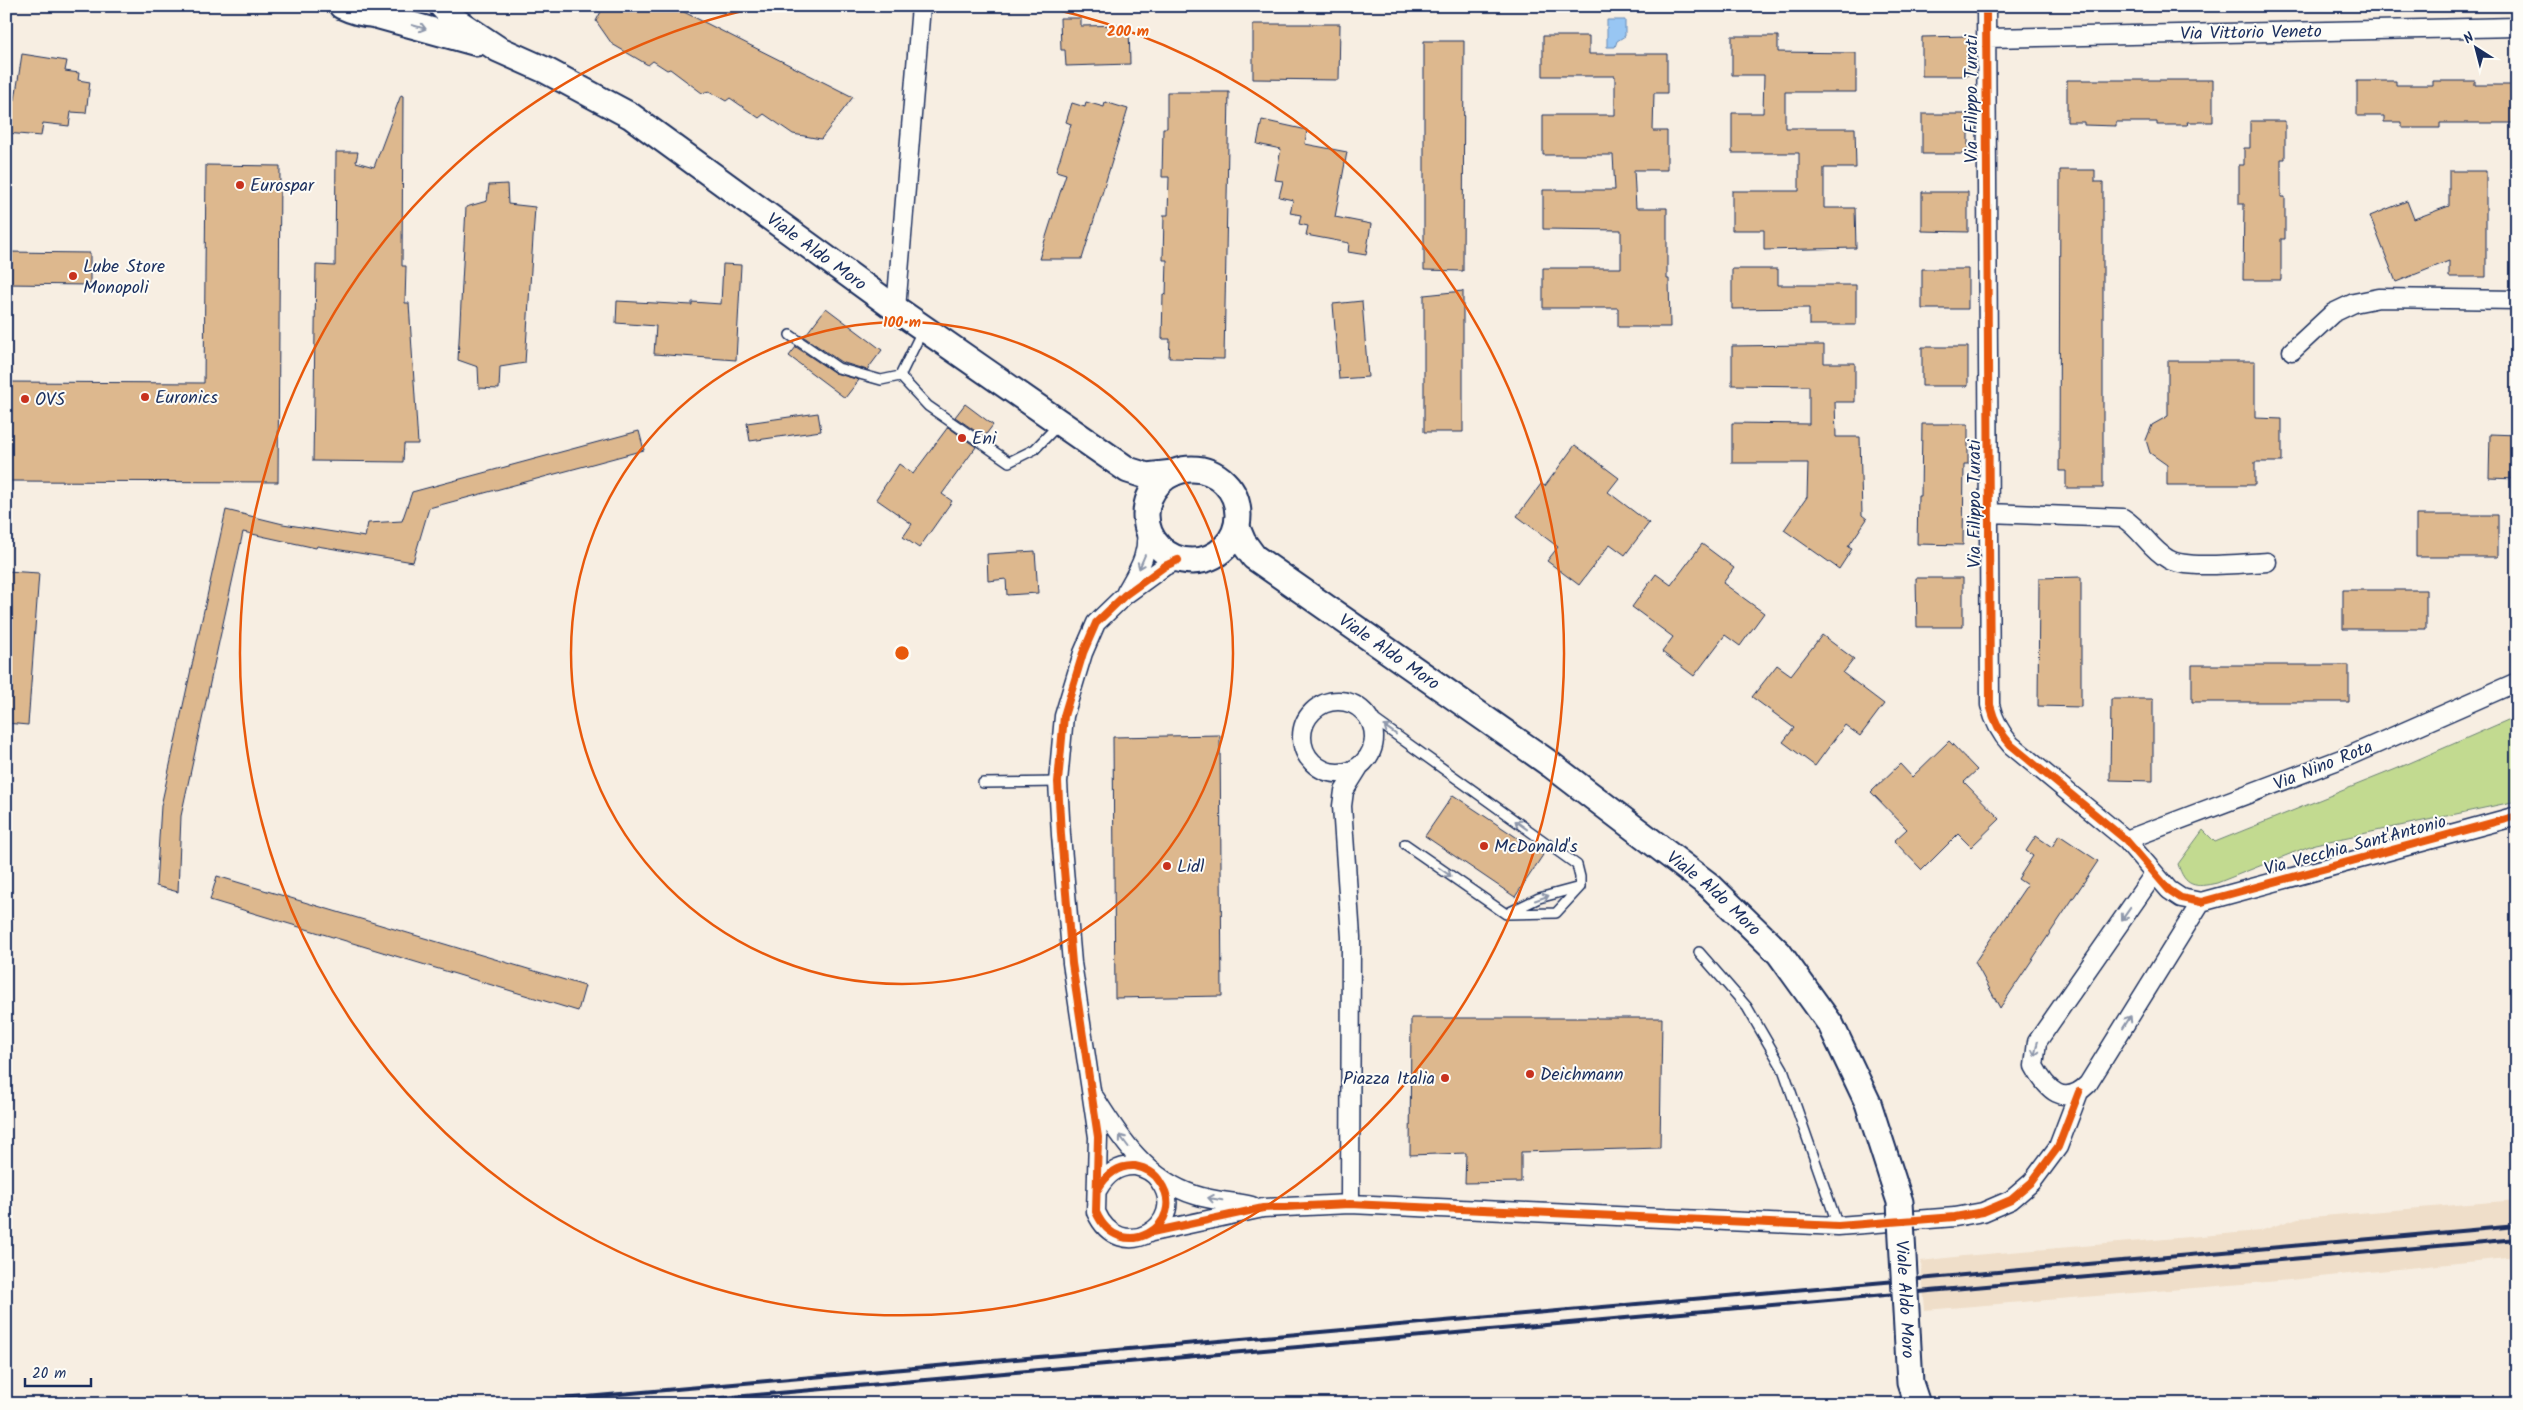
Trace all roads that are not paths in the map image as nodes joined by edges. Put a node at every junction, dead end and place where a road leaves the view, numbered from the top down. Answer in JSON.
{"nodes":[{"id":1,"x":342,"y":6,"type":"edge"},
{"id":2,"x":397,"y":6,"type":"edge"},
{"id":3,"x":442,"y":6,"type":"edge"},
{"id":4,"x":921,"y":6,"type":"edge"},
{"id":5,"x":1986,"y":6,"type":"edge"},
{"id":6,"x":372,"y":14,"type":"junction"},
{"id":7,"x":2517,"y":27,"type":"edge"},
{"id":8,"x":1986,"y":38,"type":"junction"},
{"id":9,"x":498,"y":49,"type":"junction"},
{"id":10,"x":2517,"y":300,"type":"edge"},
{"id":11,"x":896,"y":309,"type":"junction"},
{"id":12,"x":923,"y":328,"type":"junction"},
{"id":13,"x":790,"y":334,"type":"dead end"},
{"id":14,"x":2292,"y":351,"type":"dead end"},
{"id":15,"x":900,"y":376,"type":"junction"},
{"id":16,"x":1060,"y":423,"type":"junction"},
{"id":17,"x":1128,"y":470,"type":"junction"},
{"id":18,"x":1173,"y":473,"type":"junction"},
{"id":19,"x":1989,"y":513,"type":"junction"},
{"id":20,"x":1146,"y":519,"type":"junction"},
{"id":21,"x":1237,"y":528,"type":"junction"},
{"id":22,"x":1220,"y":552,"type":"junction"},
{"id":23,"x":1254,"y":556,"type":"junction"},
{"id":24,"x":1178,"y":560,"type":"junction"},
{"id":25,"x":2267,"y":562,"type":"dead end"},
{"id":26,"x":1125,"y":595,"type":"junction"},
{"id":27,"x":2517,"y":682,"type":"edge"},
{"id":28,"x":1364,"y":712,"type":"junction"},
{"id":29,"x":1359,"y":767,"type":"junction"},
{"id":30,"x":1319,"y":768,"type":"junction"},
{"id":31,"x":1058,"y":782,"type":"junction"},
{"id":32,"x":983,"y":783,"type":"dead end"},
{"id":33,"x":1342,"y":806,"type":"junction"},
{"id":34,"x":2517,"y":816,"type":"edge"},
{"id":35,"x":2126,"y":840,"type":"junction"},
{"id":36,"x":1405,"y":844,"type":"dead end"},
{"id":37,"x":2154,"y":874,"type":"junction"},
{"id":38,"x":1580,"y":887,"type":"junction"},
{"id":39,"x":2201,"y":902,"type":"junction"},
{"id":40,"x":1506,"y":914,"type":"junction"},
{"id":41,"x":1699,"y":952,"type":"dead end"},
{"id":42,"x":1090,"y":1090,"type":"junction"},
{"id":43,"x":2079,"y":1092,"type":"junction"},
{"id":44,"x":1157,"y":1177,"type":"junction"},
{"id":45,"x":1098,"y":1189,"type":"junction"},
{"id":46,"x":1350,"y":1204,"type":"junction"},
{"id":47,"x":1262,"y":1208,"type":"junction"},
{"id":48,"x":1838,"y":1226,"type":"junction"},
{"id":49,"x":1152,"y":1232,"type":"junction"},
{"id":50,"x":1917,"y":1404,"type":"edge"}],
"edges":[{"from":1,"to":6,"type":"main road"},
{"from":2,"to":6,"type":"main road"},
{"from":3,"to":9,"type":"main road"},
{"from":4,"to":11,"type":"street"},
{"from":5,"to":8,"type":"street","name":"Via Filippo Turati"},
{"from":6,"to":9,"type":"main road","one_way":true},
{"from":7,"to":8,"type":"street","name":"Via Vittorio Veneto"},
{"from":8,"to":19,"type":"street","name":"Via Filippo Turati"},
{"from":9,"to":11,"type":"main road","name":"Viale Aldo Moro"},
{"from":10,"to":14,"type":"street"},
{"from":11,"to":12,"type":"main road","name":"Viale Aldo Moro"},
{"from":12,"to":15,"type":"lane"},
{"from":12,"to":16,"type":"main road","name":"Viale Aldo Moro"},
{"from":13,"to":15,"type":"lane"},
{"from":15,"to":16,"type":"lane"},
{"from":16,"to":17,"type":"main road","name":"Viale Aldo Moro"},
{"from":17,"to":18,"type":"main road","name":"Viale Aldo Moro"},
{"from":17,"to":20,"type":"main road","name":"Viale Aldo Moro"},
{"from":18,"to":20,"type":"main road"},
{"from":18,"to":21,"type":"main road","name":"Viale Aldo Moro"},
{"from":19,"to":25,"type":"street","name":"Via Filippo Turati"},
{"from":19,"to":35,"type":"street","name":"Via Filippo Turati"},
{"from":20,"to":24,"type":"main road","name":"Viale Aldo Moro"},
{"from":20,"to":26,"type":"street","one_way":true},
{"from":21,"to":22,"type":"main road","name":"Viale Aldo Moro"},
{"from":21,"to":23,"type":"main road","name":"Viale Aldo Moro"},
{"from":22,"to":23,"type":"main road","name":"Viale Aldo Moro"},
{"from":22,"to":24,"type":"main road","name":"Viale Aldo Moro"},
{"from":23,"to":50,"type":"main road","name":"Viale Aldo Moro","bridge":true},
{"from":24,"to":26,"type":"street"},
{"from":26,"to":31,"type":"street"},
{"from":27,"to":35,"type":"street","name":"Via Nino Rota"},
{"from":28,"to":29,"type":"street"},
{"from":28,"to":30,"type":"street"},
{"from":38,"to":28,"type":"lane","one_way":true},
{"from":29,"to":30,"type":"street"},
{"from":29,"to":33,"type":"street"},
{"from":30,"to":33,"type":"street"},
{"from":31,"to":32,"type":"lane"},
{"from":31,"to":42,"type":"street"},
{"from":33,"to":46,"type":"street"},
{"from":34,"to":39,"type":"street","name":"Via Vecchia Sant'Antonio"},
{"from":35,"to":37,"type":"street","name":"Via Filippo Turati"},
{"from":36,"to":40,"type":"lane","one_way":true},
{"from":37,"to":39,"type":"street","name":"Via Filippo Turati"},
{"from":37,"to":43,"type":"street","one_way":true},
{"from":40,"to":38,"type":"lane","one_way":true},
{"from":38,"to":40,"type":"lane"},
{"from":43,"to":39,"type":"street","one_way":true},
{"from":41,"to":48,"type":"lane"},
{"from":44,"to":42,"type":"street","one_way":true},
{"from":42,"to":45,"type":"street"},
{"from":43,"to":48,"type":"street"},
{"from":44,"to":45,"type":"street"},
{"from":47,"to":44,"type":"street","one_way":true},
{"from":44,"to":49,"type":"street"},
{"from":45,"to":49,"type":"street"},
{"from":46,"to":47,"type":"street"},
{"from":46,"to":48,"type":"street"},
{"from":47,"to":49,"type":"street"}]}
